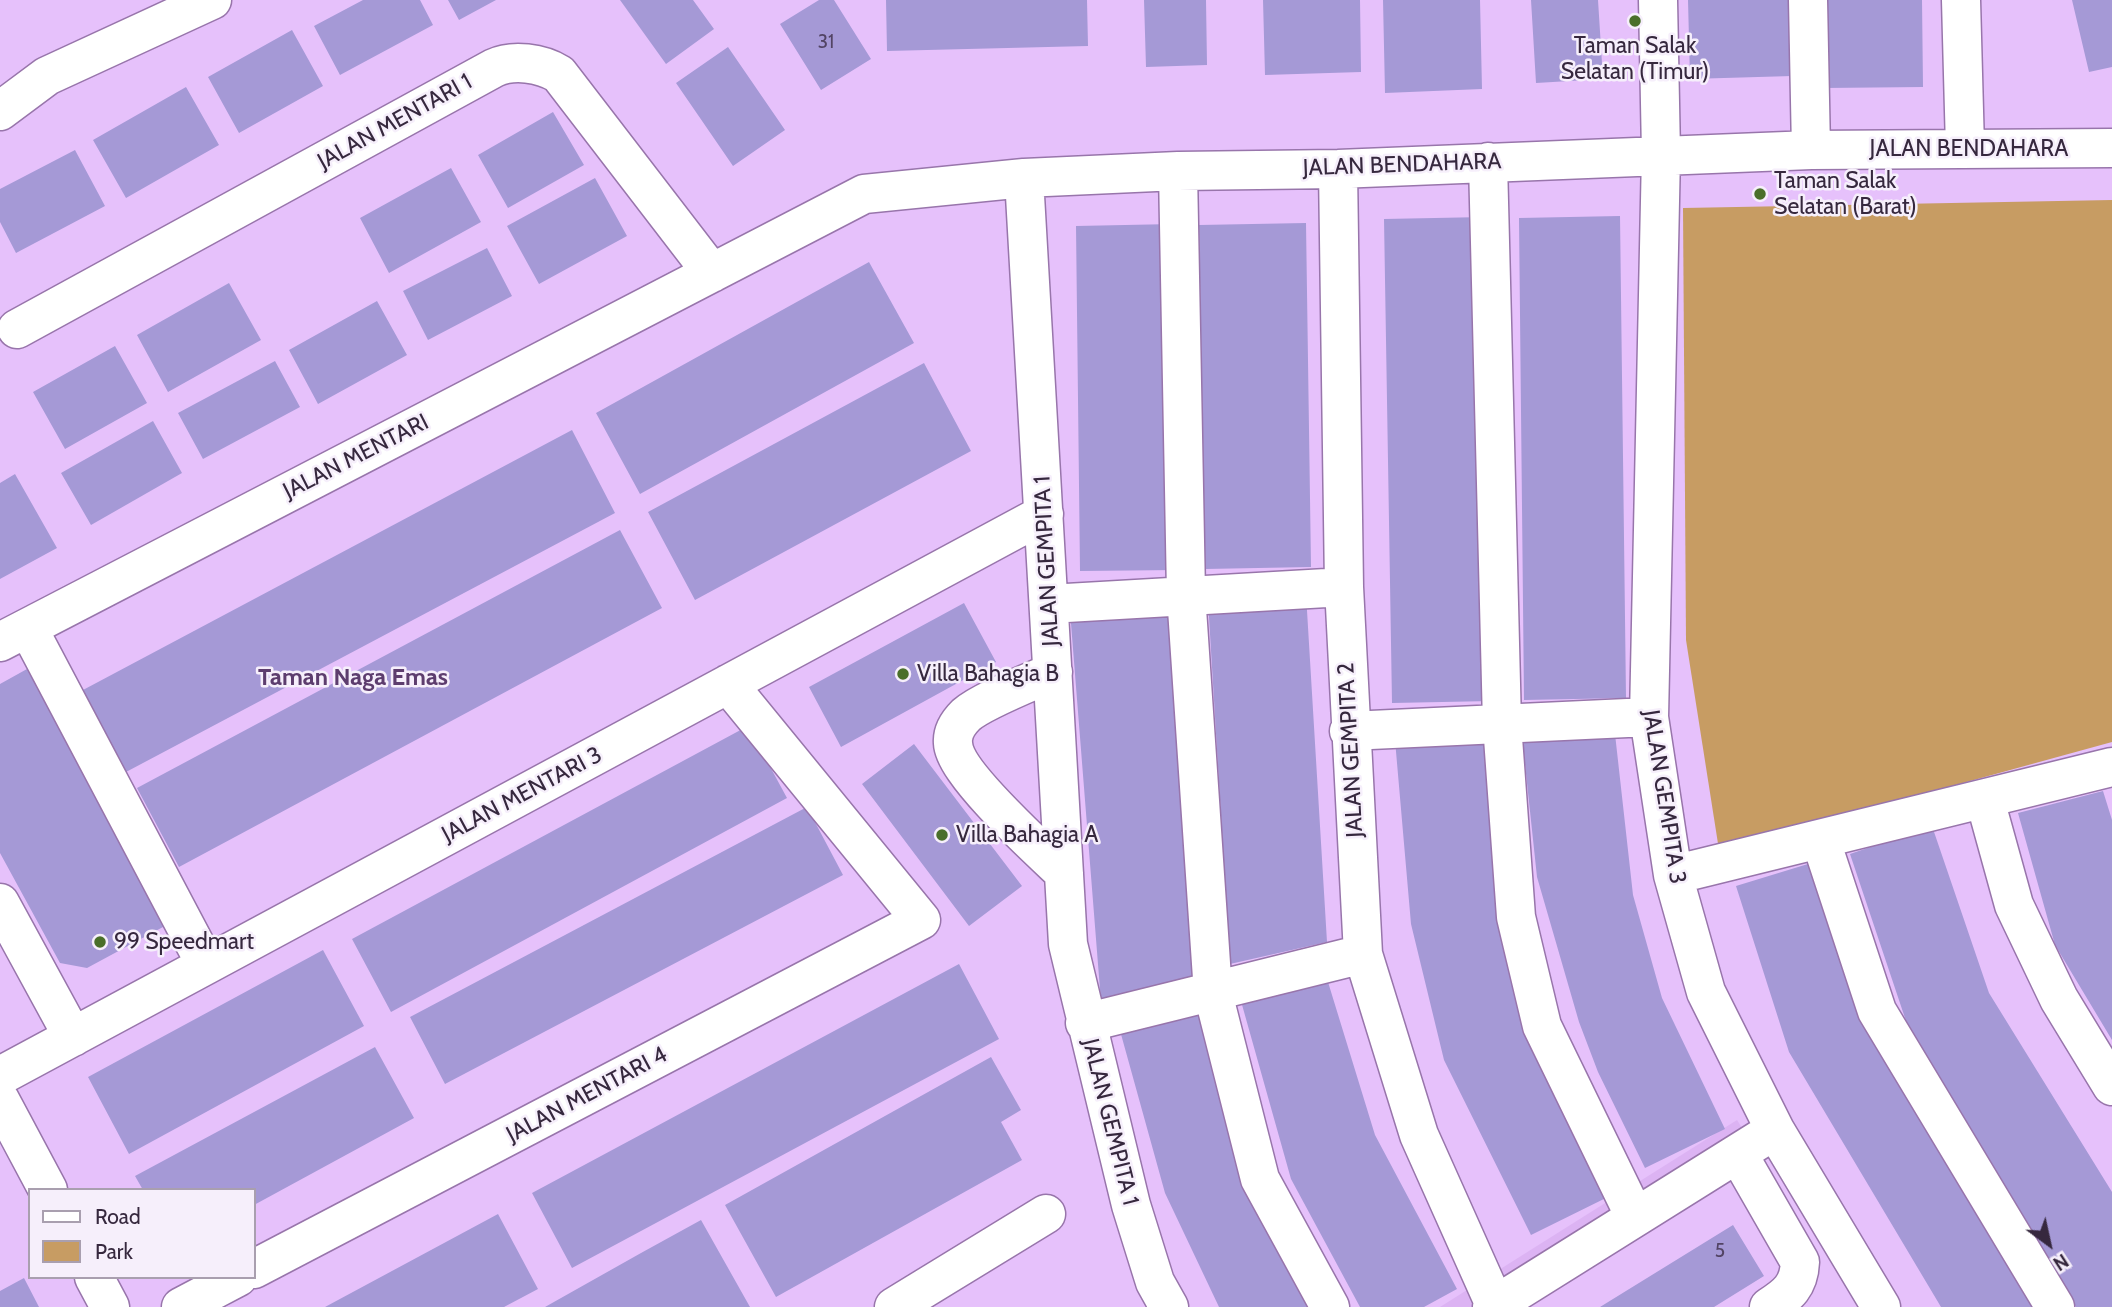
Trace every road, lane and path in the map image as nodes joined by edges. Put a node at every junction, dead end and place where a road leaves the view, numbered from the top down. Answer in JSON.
{"nodes":[{"id":1,"x":212,"y":0,"type":"edge"},
{"id":2,"x":1658,"y":0,"type":"edge"},
{"id":3,"x":1808,"y":0,"type":"edge"},
{"id":4,"x":1961,"y":0,"type":"edge"},
{"id":5,"x":0,"y":111,"type":"edge"},
{"id":6,"x":1965,"y":148,"type":"junction"},
{"id":7,"x":2112,"y":148,"type":"edge"},
{"id":8,"x":1811,"y":150,"type":"junction"},
{"id":9,"x":1661,"y":154,"type":"junction"},
{"id":10,"x":1488,"y":162,"type":"junction"},
{"id":11,"x":1338,"y":169,"type":"junction"},
{"id":12,"x":1178,"y":171,"type":"junction"},
{"id":13,"x":1024,"y":178,"type":"junction"},
{"id":14,"x":712,"y":273,"type":"junction"},
{"id":15,"x":17,"y":329,"type":"dead end"},
{"id":16,"x":1044,"y":514,"type":"junction"},
{"id":17,"x":1344,"y":587,"type":"junction"},
{"id":18,"x":1186,"y":594,"type":"junction"},
{"id":19,"x":1049,"y":604,"type":"junction"},
{"id":20,"x":14,"y":635,"type":"edge"},
{"id":21,"x":1053,"y":672,"type":"junction"},
{"id":22,"x":728,"y":684,"type":"junction"},
{"id":23,"x":1649,"y":718,"type":"junction"},
{"id":24,"x":1502,"y":724,"type":"junction"},
{"id":25,"x":1349,"y":730,"type":"junction"},
{"id":26,"x":2112,"y":767,"type":"edge"},
{"id":27,"x":1985,"y":800,"type":"junction"},
{"id":28,"x":1821,"y":841,"type":"junction"},
{"id":29,"x":1064,"y":873,"type":"junction"},
{"id":30,"x":1673,"y":875,"type":"junction"},
{"id":31,"x":0,"y":903,"type":"edge"},
{"id":32,"x":1363,"y":954,"type":"junction"},
{"id":33,"x":206,"y":965,"type":"junction"},
{"id":34,"x":1213,"y":993,"type":"junction"},
{"id":35,"x":1085,"y":1023,"type":"junction"},
{"id":36,"x":73,"y":1037,"type":"junction"},
{"id":37,"x":0,"y":1076,"type":"edge"},
{"id":38,"x":2112,"y":1086,"type":"edge"},
{"id":39,"x":0,"y":1100,"type":"edge"},
{"id":40,"x":1775,"y":1130,"type":"junction"},
{"id":41,"x":1738,"y":1154,"type":"junction"},
{"id":42,"x":47,"y":1188,"type":"edge"},
{"id":43,"x":1046,"y":1214,"type":"dead end"},
{"id":44,"x":1635,"y":1217,"type":"junction"},
{"id":45,"x":256,"y":1268,"type":"edge"},
{"id":46,"x":95,"y":1279,"type":"edge"},
{"id":47,"x":234,"y":1279,"type":"edge"},
{"id":48,"x":1494,"y":1306,"type":"edge"},
{"id":49,"x":110,"y":1307,"type":"edge"},
{"id":50,"x":181,"y":1307,"type":"edge"},
{"id":51,"x":894,"y":1307,"type":"edge"},
{"id":52,"x":1169,"y":1307,"type":"edge"},
{"id":53,"x":1330,"y":1307,"type":"edge"},
{"id":54,"x":1769,"y":1307,"type":"edge"},
{"id":55,"x":1881,"y":1307,"type":"edge"},
{"id":56,"x":2056,"y":1307,"type":"edge"}],
"edges":[{"from":1,"to":5,"type":"street"},
{"from":2,"to":9,"type":"street","name":"JALAN GEMPITA 3"},
{"from":3,"to":8,"type":"street"},
{"from":4,"to":6,"type":"street"},
{"from":6,"to":7,"type":"street","name":"JALAN BENDAHARA"},
{"from":6,"to":8,"type":"street","name":"JALAN BENDAHARA"},
{"from":8,"to":9,"type":"street","name":"JALAN BENDAHARA"},
{"from":9,"to":10,"type":"street","name":"JALAN BENDAHARA"},
{"from":9,"to":23,"type":"street","name":"JALAN GEMPITA 3"},
{"from":10,"to":11,"type":"street","name":"JALAN BENDAHARA"},
{"from":10,"to":24,"type":"street"},
{"from":11,"to":12,"type":"street","name":"JALAN BENDAHARA"},
{"from":11,"to":17,"type":"street","name":"JALAN GEMPITA 2"},
{"from":12,"to":13,"type":"street","name":"JALAN BENDAHARA"},
{"from":12,"to":18,"type":"street"},
{"from":13,"to":14,"type":"street","name":"JALAN BENDAHARA"},
{"from":13,"to":16,"type":"street","name":"JALAN GEMPITA 1"},
{"from":14,"to":15,"type":"street","name":"JALAN MENTARI 1"},
{"from":14,"to":20,"type":"street","name":"JALAN MENTARI"},
{"from":16,"to":19,"type":"street","name":"JALAN GEMPITA 1"},
{"from":16,"to":22,"type":"street","name":"JALAN MENTARI 3"},
{"from":17,"to":18,"type":"street"},
{"from":17,"to":25,"type":"street","name":"JALAN GEMPITA 2"},
{"from":18,"to":19,"type":"street"},
{"from":18,"to":34,"type":"street"},
{"from":19,"to":21,"type":"street","name":"JALAN GEMPITA 1"},
{"from":20,"to":33,"type":"street"},
{"from":21,"to":29,"type":"street","name":"JALAN GEMPITA 1"},
{"from":21,"to":29,"type":"street"},
{"from":22,"to":33,"type":"street","name":"JALAN MENTARI 3"},
{"from":22,"to":45,"type":"street","name":"JALAN MENTARI 4"},
{"from":23,"to":24,"type":"street"},
{"from":23,"to":30,"type":"street","name":"JALAN GEMPITA 3"},
{"from":24,"to":25,"type":"street"},
{"from":24,"to":44,"type":"street"},
{"from":25,"to":32,"type":"street","name":"JALAN GEMPITA 2"},
{"from":26,"to":27,"type":"street"},
{"from":27,"to":28,"type":"street"},
{"from":27,"to":38,"type":"street"},
{"from":28,"to":30,"type":"street"},
{"from":28,"to":56,"type":"street"},
{"from":29,"to":35,"type":"street","name":"JALAN GEMPITA 1"},
{"from":30,"to":40,"type":"street","name":"JALAN GEMPITA 3"},
{"from":31,"to":36,"type":"street"},
{"from":32,"to":34,"type":"street"},
{"from":32,"to":48,"type":"street","name":"JALAN GEMPITA 2"},
{"from":33,"to":36,"type":"street","name":"JALAN MENTARI 3"},
{"from":34,"to":35,"type":"street"},
{"from":34,"to":53,"type":"street"},
{"from":35,"to":52,"type":"street","name":"JALAN GEMPITA 1"},
{"from":36,"to":37,"type":"street","name":"JALAN MENTARI 3"},
{"from":39,"to":42,"type":"street"},
{"from":40,"to":41,"type":"street"},
{"from":40,"to":55,"type":"street","name":"JALAN GEMPITA 3"},
{"from":41,"to":44,"type":"street"},
{"from":41,"to":54,"type":"street"},
{"from":43,"to":51,"type":"street"},
{"from":44,"to":48,"type":"street"},
{"from":46,"to":49,"type":"street"},
{"from":47,"to":50,"type":"street"}]}
